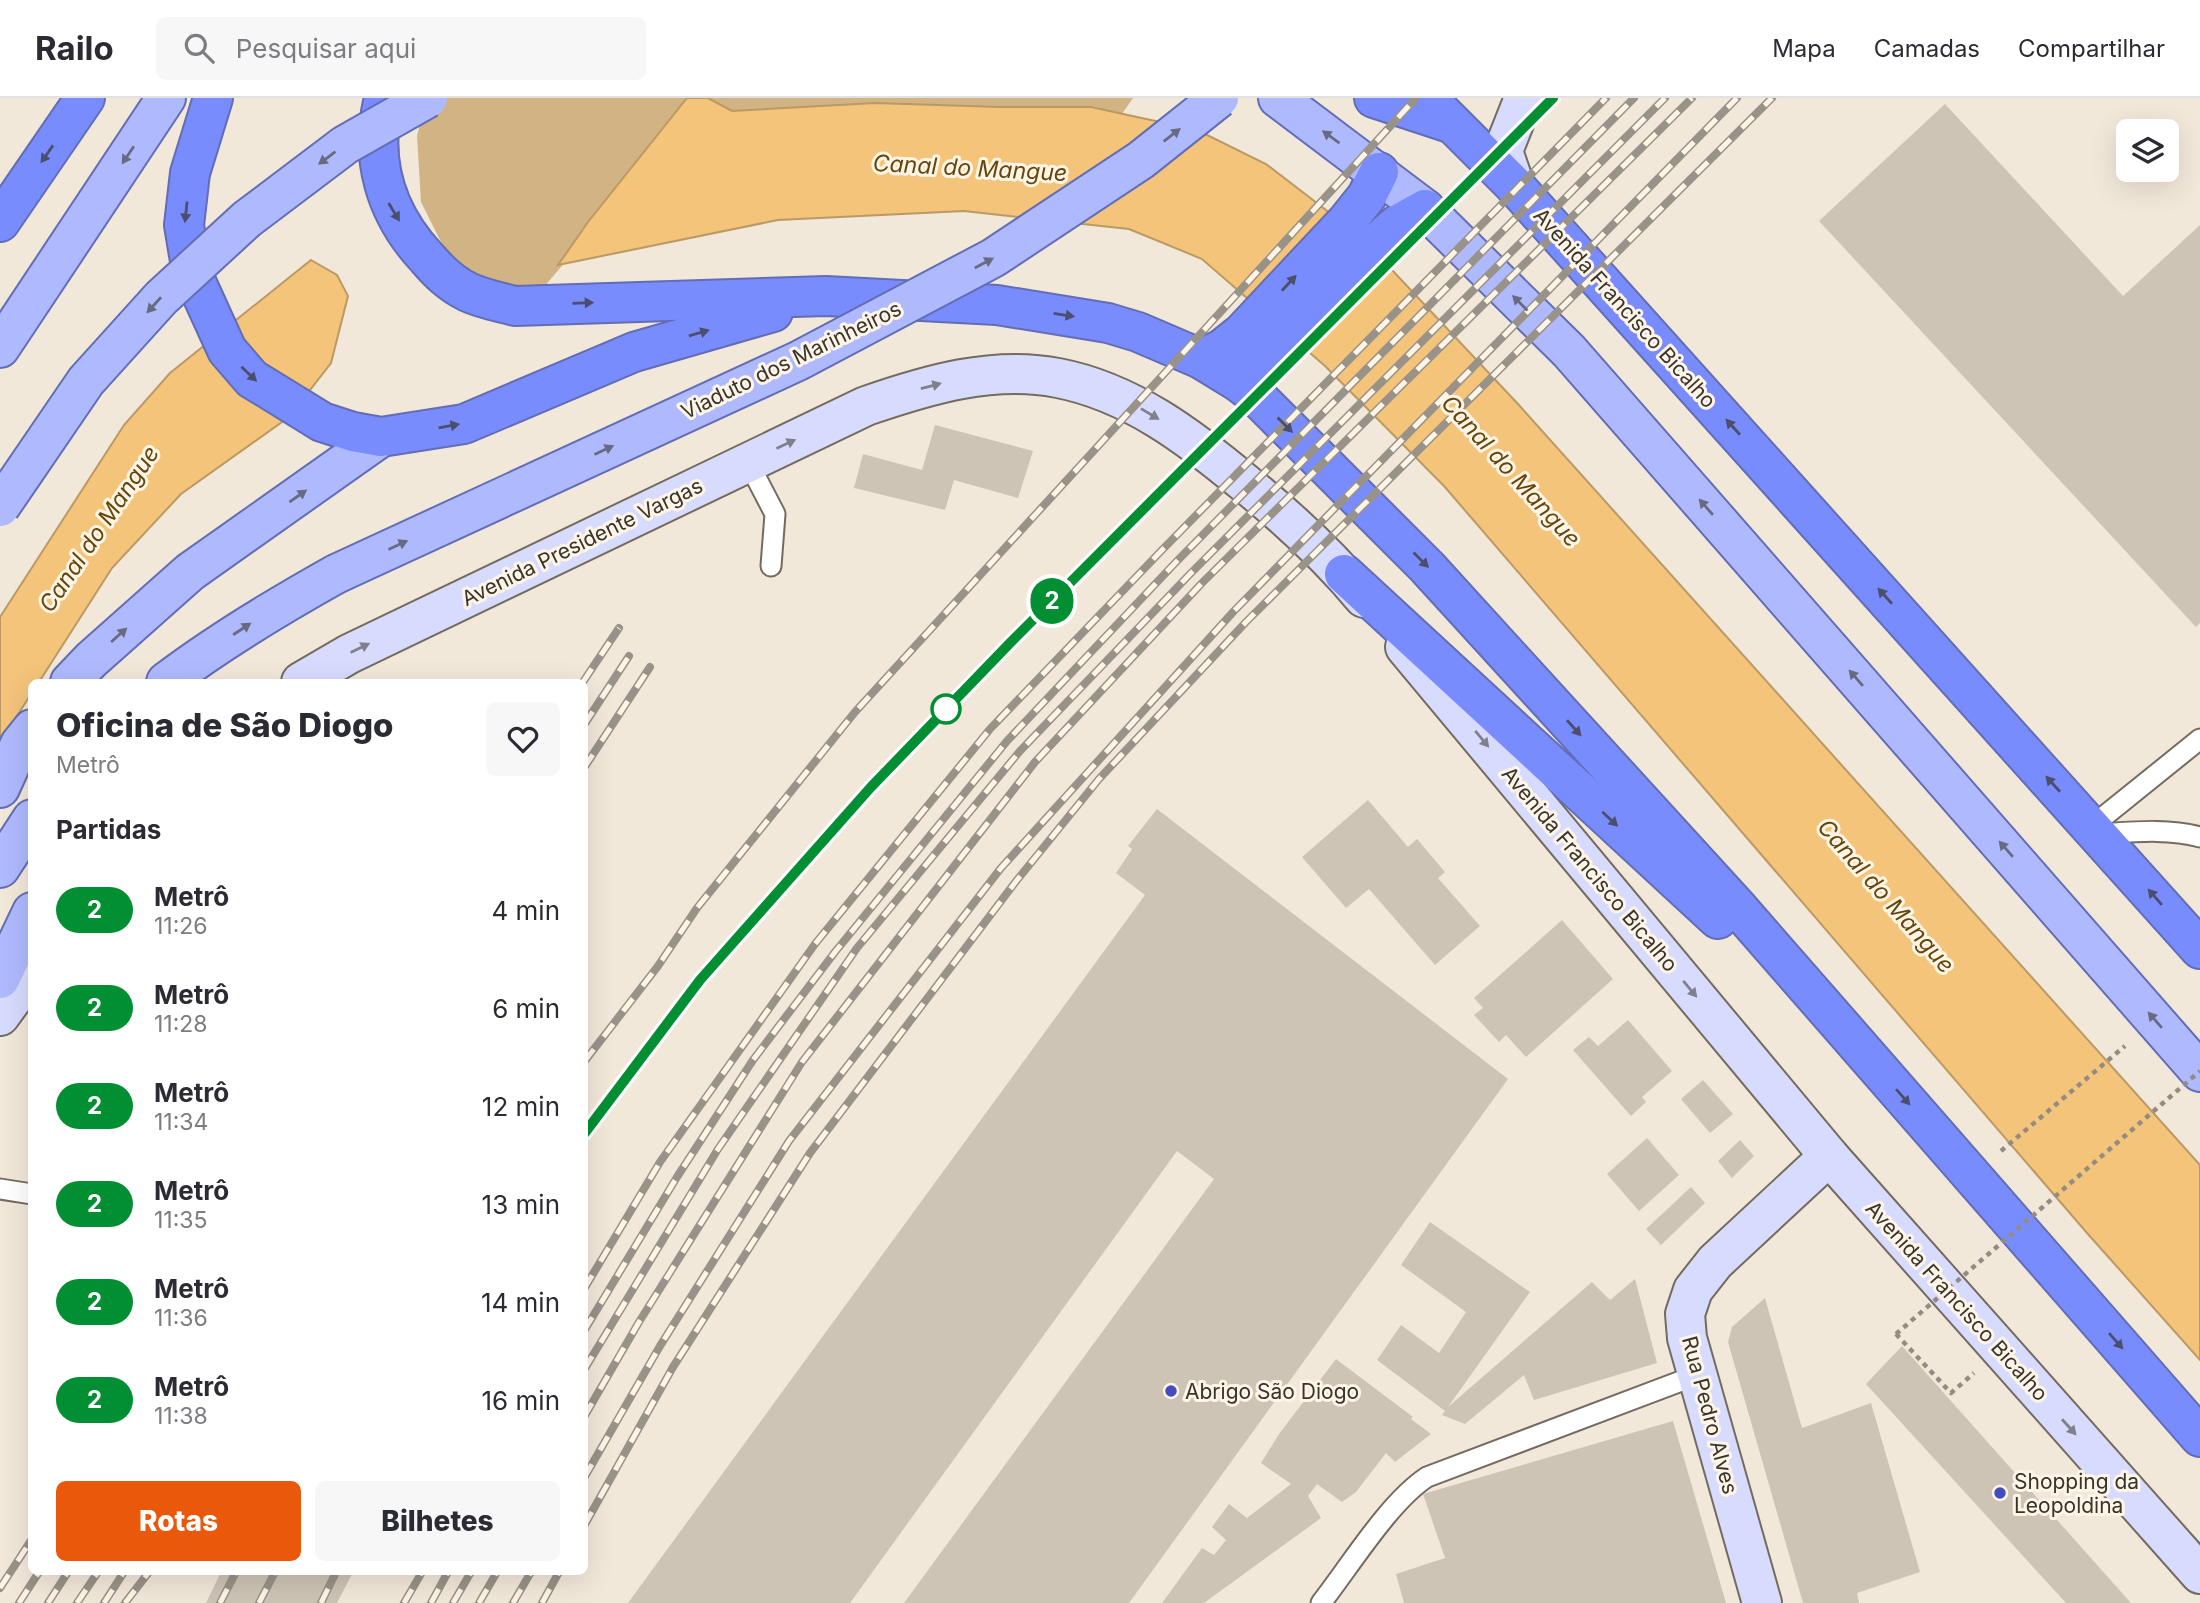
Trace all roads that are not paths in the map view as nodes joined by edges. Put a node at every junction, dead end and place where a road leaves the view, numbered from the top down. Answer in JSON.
{"nodes":[{"id":1,"x":85,"y":98,"type":"edge"},
{"id":2,"x":166,"y":98,"type":"edge"},
{"id":3,"x":384,"y":98,"type":"edge"},
{"id":4,"x":428,"y":98,"type":"edge"},
{"id":5,"x":1219,"y":98,"type":"edge"},
{"id":6,"x":1278,"y":98,"type":"edge"},
{"id":7,"x":1374,"y":98,"type":"edge"},
{"id":8,"x":1524,"y":98,"type":"edge"},
{"id":9,"x":209,"y":110,"type":"edge"},
{"id":10,"x":1439,"y":110,"type":"edge"},
{"id":11,"x":1378,"y":172,"type":"junction"},
{"id":12,"x":1515,"y":186,"type":"junction"},
{"id":13,"x":1425,"y":209,"type":"junction"},
{"id":14,"x":0,"y":222,"type":"edge"},
{"id":15,"x":1360,"y":233,"type":"junction"},
{"id":16,"x":825,"y":296,"type":"junction"},
{"id":17,"x":1255,"y":342,"type":"junction"},
{"id":18,"x":0,"y":348,"type":"edge"},
{"id":19,"x":1201,"y":359,"type":"junction"},
{"id":20,"x":1237,"y":381,"type":"junction"},
{"id":21,"x":866,"y":407,"type":"joint"},
{"id":22,"x":381,"y":437,"type":"junction"},
{"id":23,"x":748,"y":462,"type":"junction"},
{"id":24,"x":0,"y":507,"type":"edge"},
{"id":25,"x":771,"y":566,"type":"dead end"},
{"id":26,"x":1344,"y":574,"type":"junction"},
{"id":27,"x":190,"y":670,"type":"edge"},
{"id":28,"x":72,"y":679,"type":"edge"},
{"id":29,"x":172,"y":679,"type":"edge"},
{"id":30,"x":306,"y":679,"type":"edge"},
{"id":31,"x":28,"y":734,"type":"edge"},
{"id":32,"x":2200,"y":739,"type":"edge"},
{"id":33,"x":0,"y":788,"type":"edge"},
{"id":34,"x":28,"y":824,"type":"edge"},
{"id":35,"x":2096,"y":830,"type":"junction"},
{"id":36,"x":2200,"y":837,"type":"edge"},
{"id":37,"x":0,"y":867,"type":"edge"},
{"id":38,"x":28,"y":920,"type":"edge"},
{"id":39,"x":2200,"y":948,"type":"edge"},
{"id":40,"x":28,"y":978,"type":"edge"},
{"id":41,"x":0,"y":979,"type":"edge"},
{"id":42,"x":0,"y":1016,"type":"edge"},
{"id":43,"x":1859,"y":1046,"type":"junction"},
{"id":44,"x":2200,"y":1071,"type":"edge"},
{"id":45,"x":1829,"y":1156,"type":"junction"},
{"id":46,"x":0,"y":1189,"type":"edge"},
{"id":47,"x":28,"y":1193,"type":"edge"},
{"id":48,"x":1697,"y":1375,"type":"junction"},
{"id":49,"x":2200,"y":1437,"type":"edge"},
{"id":50,"x":2200,"y":1574,"type":"edge"},
{"id":51,"x":1321,"y":1603,"type":"edge"},
{"id":52,"x":1762,"y":1603,"type":"edge"}],
"edges":[{"from":1,"to":14,"type":"highway","one_way":true},
{"from":2,"to":18,"type":"main road","one_way":true},
{"from":3,"to":16,"type":"highway","one_way":true},
{"from":4,"to":24,"type":"main road","one_way":true,"bridge":true},
{"from":27,"to":5,"type":"main road","name":"Viaduto dos Marinheiros","one_way":true,"bridge":true},
{"from":11,"to":6,"type":"main road","one_way":true},
{"from":7,"to":10,"type":"highway"},
{"from":8,"to":12,"type":"main road"},
{"from":9,"to":22,"type":"highway","one_way":true},
{"from":10,"to":12,"type":"highway","name":"Avenida Francisco Bicalho"},
{"from":11,"to":13,"type":"main road"},
{"from":11,"to":15,"type":"highway"},
{"from":35,"to":12,"type":"highway","name":"Avenida Francisco Bicalho","one_way":true},
{"from":13,"to":15,"type":"highway"},
{"from":44,"to":13,"type":"main road","one_way":true},
{"from":15,"to":17,"type":"highway"},
{"from":16,"to":19,"type":"highway","one_way":true},
{"from":22,"to":16,"type":"highway","one_way":true},
{"from":17,"to":19,"type":"highway"},
{"from":17,"to":20,"type":"highway"},
{"from":19,"to":20,"type":"highway"},
{"from":20,"to":43,"type":"highway","one_way":true},
{"from":23,"to":21,"type":"main road","name":"Avenida Presidente Vargas","one_way":true},
{"from":21,"to":26,"type":"main road","name":"Avenida Francisco Bicalho","one_way":true},
{"from":28,"to":22,"type":"main road","one_way":true},
{"from":23,"to":25,"type":"lane"},
{"from":30,"to":23,"type":"main road","name":"Avenida Presidente Vargas","one_way":true},
{"from":26,"to":43,"type":"highway","one_way":true},
{"from":26,"to":45,"type":"main road","name":"Avenida Francisco Bicalho","one_way":true},
{"from":27,"to":29,"type":"main road"},
{"from":31,"to":33,"type":"main road"},
{"from":32,"to":35,"type":"lane"},
{"from":34,"to":37,"type":"main road"},
{"from":35,"to":36,"type":"lane"},
{"from":39,"to":35,"type":"highway","name":"Avenida Francisco Bicalho","one_way":true},
{"from":38,"to":41,"type":"main road"},
{"from":40,"to":42,"type":"main road"},
{"from":43,"to":49,"type":"highway","one_way":true},
{"from":45,"to":48,"type":"main road","name":"Rua Pedro Alves"},
{"from":45,"to":50,"type":"main road","name":"Avenida Francisco Bicalho","one_way":true},
{"from":46,"to":47,"type":"lane"},
{"from":48,"to":51,"type":"lane"},
{"from":48,"to":52,"type":"main road","name":"Rua Pedro Alves"}]}
